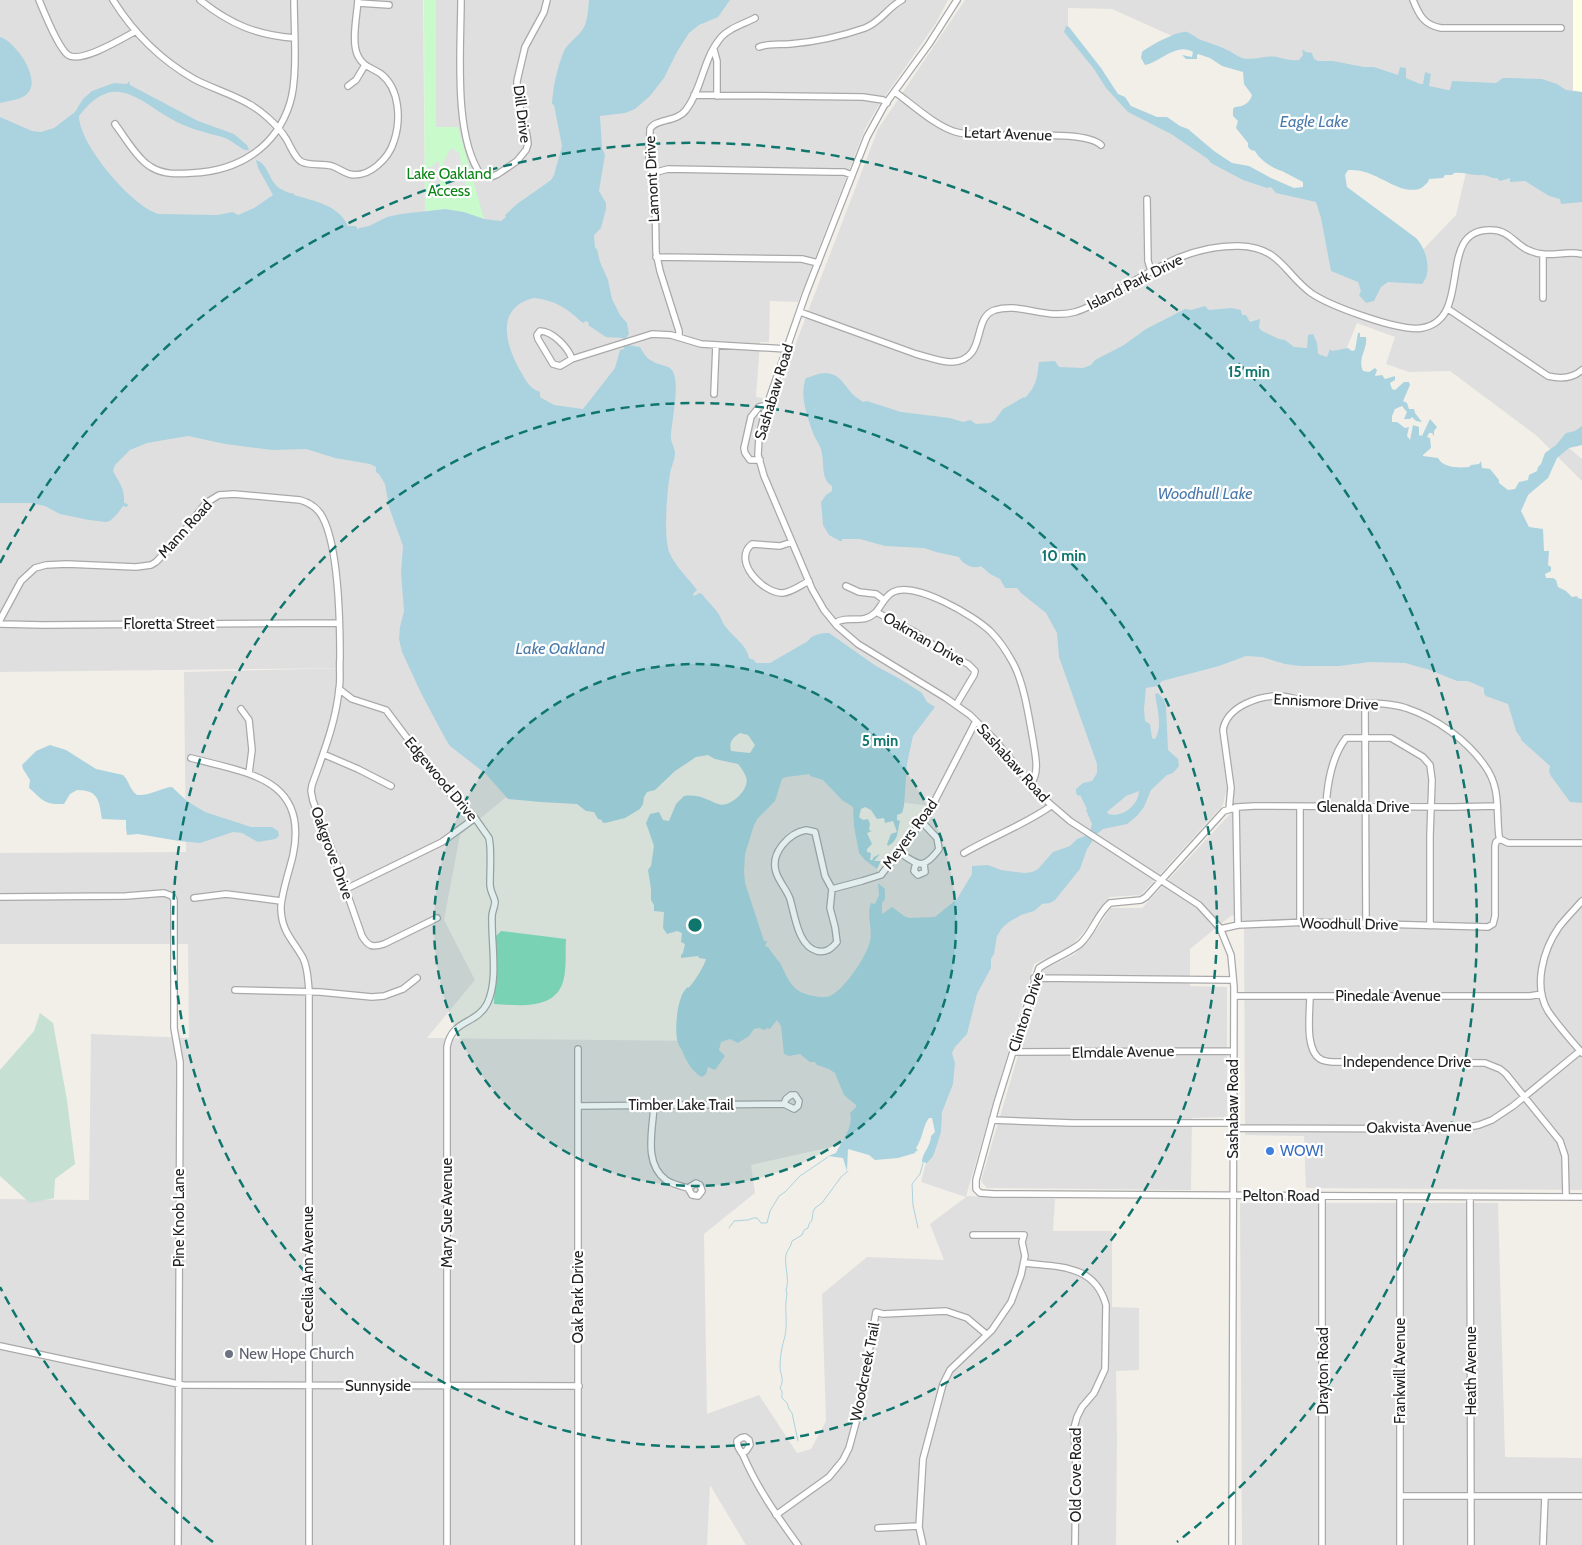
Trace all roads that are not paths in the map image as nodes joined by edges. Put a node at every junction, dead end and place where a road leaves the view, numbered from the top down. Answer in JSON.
{"nodes":[{"id":1,"x":39,"y":0,"type":"edge"},
{"id":2,"x":113,"y":0,"type":"edge"},
{"id":3,"x":200,"y":0,"type":"edge"},
{"id":4,"x":294,"y":0,"type":"edge"},
{"id":5,"x":461,"y":0,"type":"edge"},
{"id":6,"x":546,"y":0,"type":"edge"},
{"id":7,"x":902,"y":0,"type":"edge"},
{"id":8,"x":956,"y":0,"type":"edge"},
{"id":9,"x":1413,"y":0,"type":"edge"},
{"id":10,"x":358,"y":2,"type":"edge"},
{"id":11,"x":389,"y":5,"type":"dead end"},
{"id":12,"x":755,"y":18,"type":"dead end"},
{"id":13,"x":1561,"y":28,"type":"dead end"},
{"id":14,"x":136,"y":31,"type":"junction"},
{"id":15,"x":294,"y":38,"type":"junction"},
{"id":16,"x":759,"y":47,"type":"dead end"},
{"id":17,"x":714,"y":50,"type":"junction"},
{"id":18,"x":365,"y":65,"type":"junction"},
{"id":19,"x":348,"y":86,"type":"dead end"},
{"id":20,"x":895,"y":92,"type":"junction"},
{"id":21,"x":694,"y":95,"type":"junction"},
{"id":22,"x":717,"y":96,"type":"junction"},
{"id":23,"x":886,"y":103,"type":"junction"},
{"id":24,"x":115,"y":124,"type":"dead end"},
{"id":25,"x":278,"y":128,"type":"junction"},
{"id":26,"x":1101,"y":145,"type":"dead end"},
{"id":27,"x":653,"y":174,"type":"junction"},
{"id":28,"x":852,"y":175,"type":"junction"},
{"id":29,"x":1147,"y":199,"type":"dead end"},
{"id":30,"x":1543,"y":254,"type":"junction"},
{"id":31,"x":1582,"y":254,"type":"edge"},
{"id":32,"x":656,"y":256,"type":"junction"},
{"id":33,"x":818,"y":263,"type":"junction"},
{"id":34,"x":1150,"y":271,"type":"junction"},
{"id":35,"x":1543,"y":298,"type":"dead end"},
{"id":36,"x":1448,"y":309,"type":"junction"},
{"id":37,"x":800,"y":312,"type":"junction"},
{"id":38,"x":679,"y":337,"type":"junction"},
{"id":39,"x":716,"y":345,"type":"junction"},
{"id":40,"x":787,"y":349,"type":"junction"},
{"id":41,"x":572,"y":358,"type":"junction"},
{"id":42,"x":1582,"y":370,"type":"edge"},
{"id":43,"x":714,"y":394,"type":"dead end"},
{"id":44,"x":767,"y":405,"type":"junction"},
{"id":45,"x":760,"y":460,"type":"junction"},
{"id":46,"x":309,"y":503,"type":"joint"},
{"id":47,"x":792,"y":542,"type":"junction"},
{"id":48,"x":809,"y":581,"type":"junction"},
{"id":49,"x":846,"y":586,"type":"dead end"},
{"id":50,"x":884,"y":600,"type":"junction"},
{"id":51,"x":876,"y":612,"type":"junction"},
{"id":52,"x":0,"y":622,"type":"edge"},
{"id":53,"x":339,"y":623,"type":"junction"},
{"id":54,"x":835,"y":623,"type":"junction"},
{"id":55,"x":339,"y":689,"type":"junction"},
{"id":56,"x":1365,"y":704,"type":"junction"},
{"id":57,"x":956,"y":705,"type":"junction"},
{"id":58,"x":241,"y":709,"type":"dead end"},
{"id":59,"x":976,"y":721,"type":"junction"},
{"id":60,"x":1365,"y":738,"type":"junction"},
{"id":61,"x":323,"y":754,"type":"junction"},
{"id":62,"x":191,"y":758,"type":"dead end"},
{"id":63,"x":250,"y":774,"type":"junction"},
{"id":64,"x":1031,"y":784,"type":"junction"},
{"id":65,"x":391,"y":786,"type":"dead end"},
{"id":66,"x":1051,"y":806,"type":"junction"},
{"id":67,"x":1497,"y":806,"type":"junction"},
{"id":68,"x":1300,"y":807,"type":"junction"},
{"id":69,"x":1326,"y":807,"type":"junction"},
{"id":70,"x":1364,"y":807,"type":"junction"},
{"id":71,"x":1431,"y":807,"type":"junction"},
{"id":72,"x":1236,"y":808,"type":"junction"},
{"id":73,"x":1229,"y":809,"type":"junction"},
{"id":74,"x":475,"y":818,"type":"junction"},
{"id":75,"x":922,"y":822,"type":"junction"},
{"id":76,"x":1500,"y":839,"type":"junction"},
{"id":77,"x":1582,"y":843,"type":"edge"},
{"id":78,"x":899,"y":852,"type":"junction"},
{"id":79,"x":964,"y":852,"type":"dead end"},
{"id":80,"x":916,"y":864,"type":"junction"},
{"id":81,"x":924,"y":864,"type":"junction"},
{"id":82,"x":1161,"y":880,"type":"junction"},
{"id":83,"x":346,"y":889,"type":"junction"},
{"id":84,"x":832,"y":889,"type":"junction"},
{"id":85,"x":0,"y":897,"type":"edge"},
{"id":86,"x":194,"y":898,"type":"dead end"},
{"id":87,"x":281,"y":901,"type":"junction"},
{"id":88,"x":495,"y":901,"type":"joint"},
{"id":89,"x":1582,"y":901,"type":"edge"},
{"id":90,"x":436,"y":918,"type":"dead end"},
{"id":91,"x":1300,"y":922,"type":"junction"},
{"id":92,"x":1366,"y":923,"type":"junction"},
{"id":93,"x":1238,"y":925,"type":"junction"},
{"id":94,"x":1430,"y":926,"type":"junction"},
{"id":95,"x":1477,"y":928,"type":"joint"},
{"id":96,"x":1220,"y":929,"type":"junction"},
{"id":97,"x":417,"y":978,"type":"dead end"},
{"id":98,"x":1034,"y":978,"type":"junction"},
{"id":99,"x":1233,"y":980,"type":"junction"},
{"id":100,"x":236,"y":990,"type":"dead end"},
{"id":101,"x":309,"y":991,"type":"junction"},
{"id":102,"x":1542,"y":994,"type":"junction"},
{"id":103,"x":1234,"y":996,"type":"junction"},
{"id":104,"x":1310,"y":996,"type":"junction"},
{"id":105,"x":578,"y":1049,"type":"dead end"},
{"id":106,"x":1013,"y":1052,"type":"junction"},
{"id":107,"x":1234,"y":1052,"type":"junction"},
{"id":108,"x":1581,"y":1052,"type":"edge"},
{"id":109,"x":1524,"y":1096,"type":"junction"},
{"id":110,"x":784,"y":1104,"type":"dead end"},
{"id":111,"x":654,"y":1105,"type":"junction"},
{"id":112,"x":578,"y":1106,"type":"junction"},
{"id":113,"x":992,"y":1120,"type":"junction"},
{"id":114,"x":1233,"y":1125,"type":"junction"},
{"id":115,"x":688,"y":1188,"type":"dead end"},
{"id":116,"x":980,"y":1193,"type":"joint"},
{"id":117,"x":1233,"y":1196,"type":"junction"},
{"id":118,"x":1322,"y":1196,"type":"junction"},
{"id":119,"x":1400,"y":1196,"type":"junction"},
{"id":120,"x":1566,"y":1196,"type":"junction"},
{"id":121,"x":1582,"y":1196,"type":"edge"},
{"id":122,"x":1470,"y":1197,"type":"junction"},
{"id":123,"x":973,"y":1235,"type":"dead end"},
{"id":124,"x":1024,"y":1263,"type":"junction"},
{"id":125,"x":986,"y":1334,"type":"junction"},
{"id":126,"x":0,"y":1346,"type":"edge"},
{"id":127,"x":178,"y":1385,"type":"junction"},
{"id":128,"x":308,"y":1386,"type":"junction"},
{"id":129,"x":447,"y":1386,"type":"junction"},
{"id":130,"x":579,"y":1386,"type":"junction"},
{"id":131,"x":742,"y":1454,"type":"dead end"},
{"id":132,"x":1471,"y":1495,"type":"junction"},
{"id":133,"x":1400,"y":1496,"type":"junction"},
{"id":134,"x":1545,"y":1496,"type":"junction"},
{"id":135,"x":1582,"y":1496,"type":"edge"},
{"id":136,"x":776,"y":1515,"type":"junction"},
{"id":137,"x":919,"y":1526,"type":"junction"},
{"id":138,"x":878,"y":1528,"type":"dead end"},
{"id":139,"x":178,"y":1545,"type":"edge"},
{"id":140,"x":309,"y":1545,"type":"edge"},
{"id":141,"x":447,"y":1545,"type":"edge"},
{"id":142,"x":578,"y":1545,"type":"edge"},
{"id":143,"x":798,"y":1545,"type":"edge"},
{"id":144,"x":923,"y":1545,"type":"edge"},
{"id":145,"x":1075,"y":1545,"type":"edge"},
{"id":146,"x":1232,"y":1545,"type":"edge"},
{"id":147,"x":1322,"y":1545,"type":"edge"},
{"id":148,"x":1400,"y":1545,"type":"edge"},
{"id":149,"x":1471,"y":1545,"type":"edge"},
{"id":150,"x":1543,"y":1545,"type":"edge"}],
"edges":[{"from":1,"to":14,"type":"street"},
{"from":2,"to":14,"type":"street"},
{"from":3,"to":15,"type":"street"},
{"from":4,"to":15,"type":"street"},
{"from":5,"to":6,"type":"street","name":"Dill Drive"},
{"from":7,"to":16,"type":"street"},
{"from":8,"to":20,"type":"street","name":"Sashabaw Road"},
{"from":9,"to":13,"type":"street"},
{"from":10,"to":11,"type":"street"},
{"from":10,"to":18,"type":"street"},
{"from":12,"to":17,"type":"street"},
{"from":14,"to":25,"type":"street"},
{"from":15,"to":25,"type":"street"},
{"from":17,"to":21,"type":"street"},
{"from":17,"to":22,"type":"street"},
{"from":18,"to":19,"type":"street"},
{"from":18,"to":25,"type":"street"},
{"from":20,"to":23,"type":"street","name":"Sashabaw Road"},
{"from":20,"to":26,"type":"street","name":"Letart Avenue"},
{"from":21,"to":22,"type":"street"},
{"from":21,"to":27,"type":"street","name":"Lamont Drive"},
{"from":22,"to":23,"type":"street"},
{"from":23,"to":28,"type":"street","name":"Sashabaw Road"},
{"from":24,"to":25,"type":"street"},
{"from":27,"to":28,"type":"street"},
{"from":27,"to":32,"type":"street","name":"Lamont Drive"},
{"from":28,"to":33,"type":"street","name":"Sashabaw Road"},
{"from":29,"to":34,"type":"street"},
{"from":30,"to":31,"type":"street"},
{"from":30,"to":35,"type":"street"},
{"from":30,"to":36,"type":"street"},
{"from":32,"to":33,"type":"street"},
{"from":32,"to":38,"type":"street","name":"Lamont Drive"},
{"from":33,"to":37,"type":"street","name":"Sashabaw Road"},
{"from":34,"to":36,"type":"street","name":"Island Park Drive"},
{"from":34,"to":37,"type":"street","name":"Island Park Drive"},
{"from":36,"to":42,"type":"street"},
{"from":37,"to":40,"type":"street","name":"Sashabaw Road"},
{"from":38,"to":39,"type":"street"},
{"from":38,"to":41,"type":"street"},
{"from":39,"to":40,"type":"street"},
{"from":39,"to":43,"type":"street"},
{"from":40,"to":44,"type":"street","name":"Sashabaw Road"},
{"from":41,"to":41,"type":"street"},
{"from":44,"to":45,"type":"street","name":"Sashabaw Road"},
{"from":44,"to":45,"type":"street"},
{"from":45,"to":47,"type":"street","name":"Sashabaw Road"},
{"from":46,"to":52,"type":"street","name":"Mann Road"},
{"from":46,"to":53,"type":"street","name":"Oakgrove Drive"},
{"from":47,"to":48,"type":"street","name":"Sashabaw Road"},
{"from":47,"to":48,"type":"street"},
{"from":48,"to":54,"type":"street","name":"Sashabaw Road"},
{"from":49,"to":50,"type":"street"},
{"from":50,"to":51,"type":"street"},
{"from":50,"to":64,"type":"street"},
{"from":51,"to":54,"type":"street","name":"Oakman Drive"},
{"from":51,"to":57,"type":"street","name":"Oakman Drive"},
{"from":52,"to":53,"type":"street","name":"Floretta Street"},
{"from":53,"to":55,"type":"street","name":"Oakgrove Drive"},
{"from":54,"to":57,"type":"street","name":"Sashabaw Road"},
{"from":55,"to":61,"type":"street","name":"Oakgrove Drive"},
{"from":55,"to":74,"type":"street","name":"Edgewood Drive"},
{"from":56,"to":60,"type":"street"},
{"from":56,"to":67,"type":"street","name":"Ennismore Drive"},
{"from":56,"to":73,"type":"street","name":"Ennismore Drive"},
{"from":57,"to":59,"type":"street","name":"Sashabaw Road"},
{"from":58,"to":63,"type":"street"},
{"from":59,"to":64,"type":"street","name":"Sashabaw Road"},
{"from":59,"to":75,"type":"street","name":"Meyers Road"},
{"from":60,"to":69,"type":"street"},
{"from":60,"to":70,"type":"street"},
{"from":60,"to":71,"type":"street"},
{"from":61,"to":65,"type":"street"},
{"from":61,"to":83,"type":"street","name":"Oakgrove Drive"},
{"from":62,"to":63,"type":"street"},
{"from":63,"to":87,"type":"street"},
{"from":64,"to":66,"type":"street","name":"Sashabaw Road"},
{"from":66,"to":79,"type":"street"},
{"from":66,"to":82,"type":"street","name":"Sashabaw Road"},
{"from":67,"to":71,"type":"street","name":"Glenalda Drive"},
{"from":67,"to":76,"type":"street","name":"Ennismore Drive"},
{"from":68,"to":69,"type":"street","name":"Glenalda Drive"},
{"from":68,"to":72,"type":"street","name":"Glenalda Drive"},
{"from":68,"to":91,"type":"street"},
{"from":69,"to":70,"type":"street","name":"Glenalda Drive"},
{"from":70,"to":71,"type":"street","name":"Glenalda Drive"},
{"from":70,"to":92,"type":"street"},
{"from":71,"to":94,"type":"street"},
{"from":72,"to":73,"type":"street","name":"Glenalda Drive"},
{"from":72,"to":93,"type":"street"},
{"from":73,"to":82,"type":"street","name":"Clinton Drive"},
{"from":74,"to":83,"type":"street"},
{"from":74,"to":88,"type":"street","name":"Edgewood Drive"},
{"from":75,"to":78,"type":"street","name":"Meyers Road"},
{"from":75,"to":81,"type":"street"},
{"from":76,"to":77,"type":"street"},
{"from":76,"to":95,"type":"street","name":"Ennismore Drive"},
{"from":78,"to":80,"type":"street"},
{"from":78,"to":84,"type":"street","name":"Meyers Road"},
{"from":80,"to":81,"type":"street"},
{"from":80,"to":81,"type":"street"},
{"from":82,"to":96,"type":"street","name":"Sashabaw Road"},
{"from":82,"to":98,"type":"street","name":"Clinton Drive"},
{"from":83,"to":90,"type":"street","name":"Oakgrove Drive"},
{"from":84,"to":84,"type":"street"},
{"from":85,"to":127,"type":"street","name":"Pine Knob Lane"},
{"from":86,"to":87,"type":"street"},
{"from":87,"to":101,"type":"street","name":"Cecelia Ann Avenue"},
{"from":88,"to":129,"type":"street","name":"Mary Sue Avenue"},
{"from":89,"to":102,"type":"street"},
{"from":91,"to":92,"type":"street","name":"Woodhull Drive"},
{"from":91,"to":93,"type":"street","name":"Woodhull Drive"},
{"from":92,"to":94,"type":"street","name":"Woodhull Drive"},
{"from":93,"to":96,"type":"street","name":"Woodhull Drive"},
{"from":94,"to":95,"type":"street","name":"Woodhull Drive"},
{"from":96,"to":99,"type":"street","name":"Sashabaw Road"},
{"from":97,"to":101,"type":"street"},
{"from":98,"to":99,"type":"street"},
{"from":98,"to":106,"type":"street","name":"Clinton Drive"},
{"from":99,"to":103,"type":"street","name":"Sashabaw Road"},
{"from":100,"to":101,"type":"street"},
{"from":101,"to":128,"type":"street","name":"Cecelia Ann Avenue"},
{"from":102,"to":104,"type":"street","name":"Pinedale Avenue"},
{"from":102,"to":108,"type":"street"},
{"from":103,"to":104,"type":"street","name":"Pinedale Avenue"},
{"from":103,"to":107,"type":"street","name":"Sashabaw Road"},
{"from":104,"to":109,"type":"street","name":"Independence Drive"},
{"from":105,"to":112,"type":"street","name":"Oak Park Drive"},
{"from":106,"to":107,"type":"street","name":"Elmdale Avenue"},
{"from":106,"to":113,"type":"street","name":"Clinton Drive"},
{"from":107,"to":114,"type":"street","name":"Sashabaw Road"},
{"from":108,"to":109,"type":"street","name":"Oakvista Avenue"},
{"from":109,"to":114,"type":"street","name":"Oakvista Avenue"},
{"from":109,"to":120,"type":"street","name":"Independence Drive"},
{"from":110,"to":111,"type":"street","name":"Timber Lake Trail"},
{"from":111,"to":112,"type":"street","name":"Timber Lake Trail"},
{"from":111,"to":115,"type":"street"},
{"from":112,"to":130,"type":"street","name":"Oak Park Drive"},
{"from":113,"to":114,"type":"street","name":"Oakvista Avenue"},
{"from":113,"to":116,"type":"street","name":"Clinton Drive"},
{"from":114,"to":117,"type":"street","name":"Sashabaw Road"},
{"from":116,"to":117,"type":"street","name":"Pelton Road"},
{"from":117,"to":118,"type":"street","name":"Pelton Road"},
{"from":117,"to":146,"type":"street","name":"Sashabaw Road"},
{"from":118,"to":119,"type":"street","name":"Pelton Road"},
{"from":118,"to":147,"type":"street","name":"Drayton Road"},
{"from":119,"to":122,"type":"street","name":"Pelton Road"},
{"from":119,"to":133,"type":"street","name":"Frankwill Avenue"},
{"from":120,"to":121,"type":"street","name":"Pelton Road"},
{"from":120,"to":122,"type":"street","name":"Pelton Road"},
{"from":122,"to":132,"type":"street","name":"Heath Avenue"},
{"from":123,"to":124,"type":"street"},
{"from":124,"to":125,"type":"street"},
{"from":124,"to":145,"type":"street","name":"Old Cove Road"},
{"from":125,"to":136,"type":"street","name":"Woodcreek Trail"},
{"from":125,"to":137,"type":"street"},
{"from":126,"to":127,"type":"street","name":"Sunnyside"},
{"from":127,"to":128,"type":"street","name":"Sunnyside"},
{"from":127,"to":139,"type":"street","name":"Pine Knob Lane"},
{"from":128,"to":129,"type":"street","name":"Sunnyside"},
{"from":128,"to":140,"type":"street","name":"Cecelia Ann Avenue"},
{"from":129,"to":130,"type":"street","name":"Sunnyside"},
{"from":129,"to":141,"type":"street","name":"Mary Sue Avenue"},
{"from":130,"to":142,"type":"street","name":"Oak Park Drive"},
{"from":131,"to":136,"type":"street"},
{"from":132,"to":133,"type":"street"},
{"from":132,"to":134,"type":"street"},
{"from":132,"to":149,"type":"street","name":"Heath Avenue"},
{"from":133,"to":148,"type":"street","name":"Frankwill Avenue"},
{"from":134,"to":135,"type":"street"},
{"from":134,"to":150,"type":"street"},
{"from":136,"to":143,"type":"street"},
{"from":137,"to":138,"type":"street"},
{"from":137,"to":144,"type":"street"}]}
